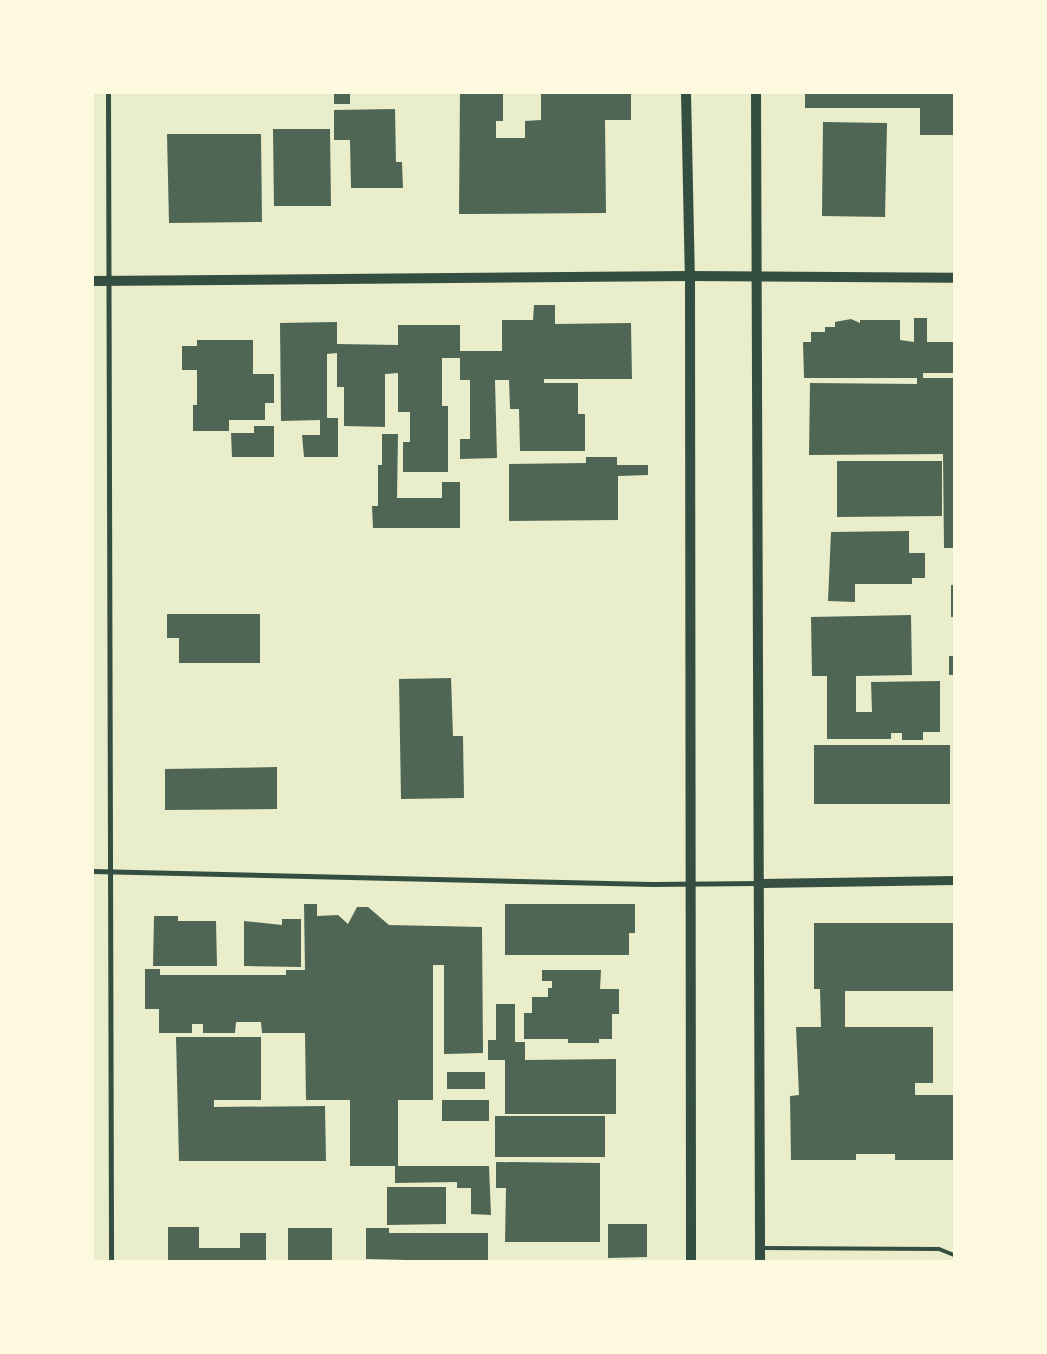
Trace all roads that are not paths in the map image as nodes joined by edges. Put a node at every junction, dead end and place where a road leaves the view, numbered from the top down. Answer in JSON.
{"nodes":[{"id":1,"x":108,"y":92,"type":"edge"},
{"id":2,"x":686,"y":92,"type":"edge"},
{"id":3,"x":756,"y":92,"type":"edge"},
{"id":4,"x":690,"y":276,"type":"junction"},
{"id":5,"x":756,"y":276,"type":"junction"},
{"id":6,"x":954,"y":278,"type":"edge"},
{"id":7,"x":92,"y":280,"type":"edge"},
{"id":8,"x":109,"y":280,"type":"junction"},
{"id":9,"x":92,"y":871,"type":"edge"},
{"id":10,"x":110,"y":871,"type":"junction"},
{"id":11,"x":954,"y":880,"type":"edge"},
{"id":12,"x":759,"y":883,"type":"junction"},
{"id":13,"x":688,"y":884,"type":"junction"},
{"id":14,"x":760,"y":1248,"type":"junction"},
{"id":15,"x":954,"y":1255,"type":"edge"},
{"id":16,"x":111,"y":1262,"type":"edge"},
{"id":17,"x":691,"y":1262,"type":"edge"},
{"id":18,"x":760,"y":1262,"type":"edge"}],
"edges":[{"from":1,"to":8,"type":"street"},
{"from":2,"to":4,"type":"main road"},
{"from":3,"to":5,"type":"main road"},
{"from":4,"to":5,"type":"main road"},
{"from":4,"to":8,"type":"main road"},
{"from":4,"to":13,"type":"main road"},
{"from":5,"to":6,"type":"main road"},
{"from":5,"to":12,"type":"main road"},
{"from":7,"to":8,"type":"main road"},
{"from":8,"to":10,"type":"street"},
{"from":9,"to":10,"type":"street"},
{"from":10,"to":13,"type":"street"},
{"from":10,"to":16,"type":"street"},
{"from":11,"to":12,"type":"street"},
{"from":12,"to":13,"type":"street"},
{"from":12,"to":14,"type":"main road"},
{"from":13,"to":17,"type":"main road"},
{"from":14,"to":15,"type":"lane"},
{"from":14,"to":18,"type":"main road"}]}
